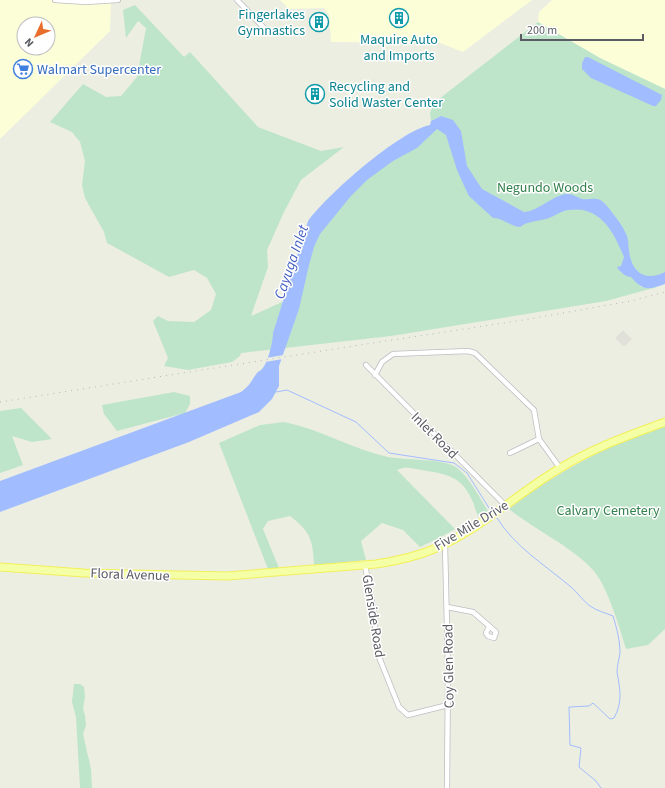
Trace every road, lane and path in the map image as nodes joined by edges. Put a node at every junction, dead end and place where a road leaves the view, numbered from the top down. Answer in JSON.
{"nodes":[{"id":1,"x":55,"y":0,"type":"edge"},
{"id":2,"x":118,"y":0,"type":"edge"},
{"id":3,"x":237,"y":0,"type":"edge"},
{"id":4,"x":267,"y":31,"type":"dead end"},
{"id":5,"x":366,"y":365,"type":"dead end"},
{"id":6,"x":375,"y":375,"type":"junction"},
{"id":7,"x":665,"y":422,"type":"edge"},
{"id":8,"x":539,"y":439,"type":"junction"},
{"id":9,"x":510,"y":453,"type":"dead end"},
{"id":10,"x":560,"y":468,"type":"junction"},
{"id":11,"x":505,"y":505,"type":"junction"},
{"id":12,"x":445,"y":544,"type":"junction"},
{"id":13,"x":366,"y":565,"type":"junction"},
{"id":14,"x":0,"y":567,"type":"edge"},
{"id":15,"x":260,"y":574,"type":"joint"},
{"id":16,"x":447,"y":607,"type":"junction"},
{"id":17,"x":489,"y":627,"type":"dead end"},
{"id":18,"x":448,"y":705,"type":"junction"},
{"id":19,"x":447,"y":788,"type":"edge"}],
"edges":[{"from":1,"to":2,"type":"street"},
{"from":3,"to":4,"type":"street"},
{"from":5,"to":6,"type":"street","name":"Inlet Road"},
{"from":6,"to":8,"type":"street"},
{"from":6,"to":11,"type":"street","name":"Inlet Road"},
{"from":7,"to":10,"type":"main road","name":"Five Mile Drive"},
{"from":8,"to":9,"type":"street"},
{"from":8,"to":10,"type":"street"},
{"from":10,"to":11,"type":"main road","name":"Five Mile Drive"},
{"from":11,"to":12,"type":"main road","name":"Five Mile Drive"},
{"from":12,"to":13,"type":"main road","name":"Five Mile Drive"},
{"from":12,"to":16,"type":"street","name":"Coy Glen Road"},
{"from":13,"to":15,"type":"main road","name":"Five Mile Drive"},
{"from":13,"to":18,"type":"street","name":"Glenside Road"},
{"from":14,"to":15,"type":"main road","name":"Floral Avenue"},
{"from":16,"to":17,"type":"street"},
{"from":16,"to":18,"type":"street","name":"Coy Glen Road"},
{"from":18,"to":19,"type":"street","name":"Coy Glen Road"}]}
